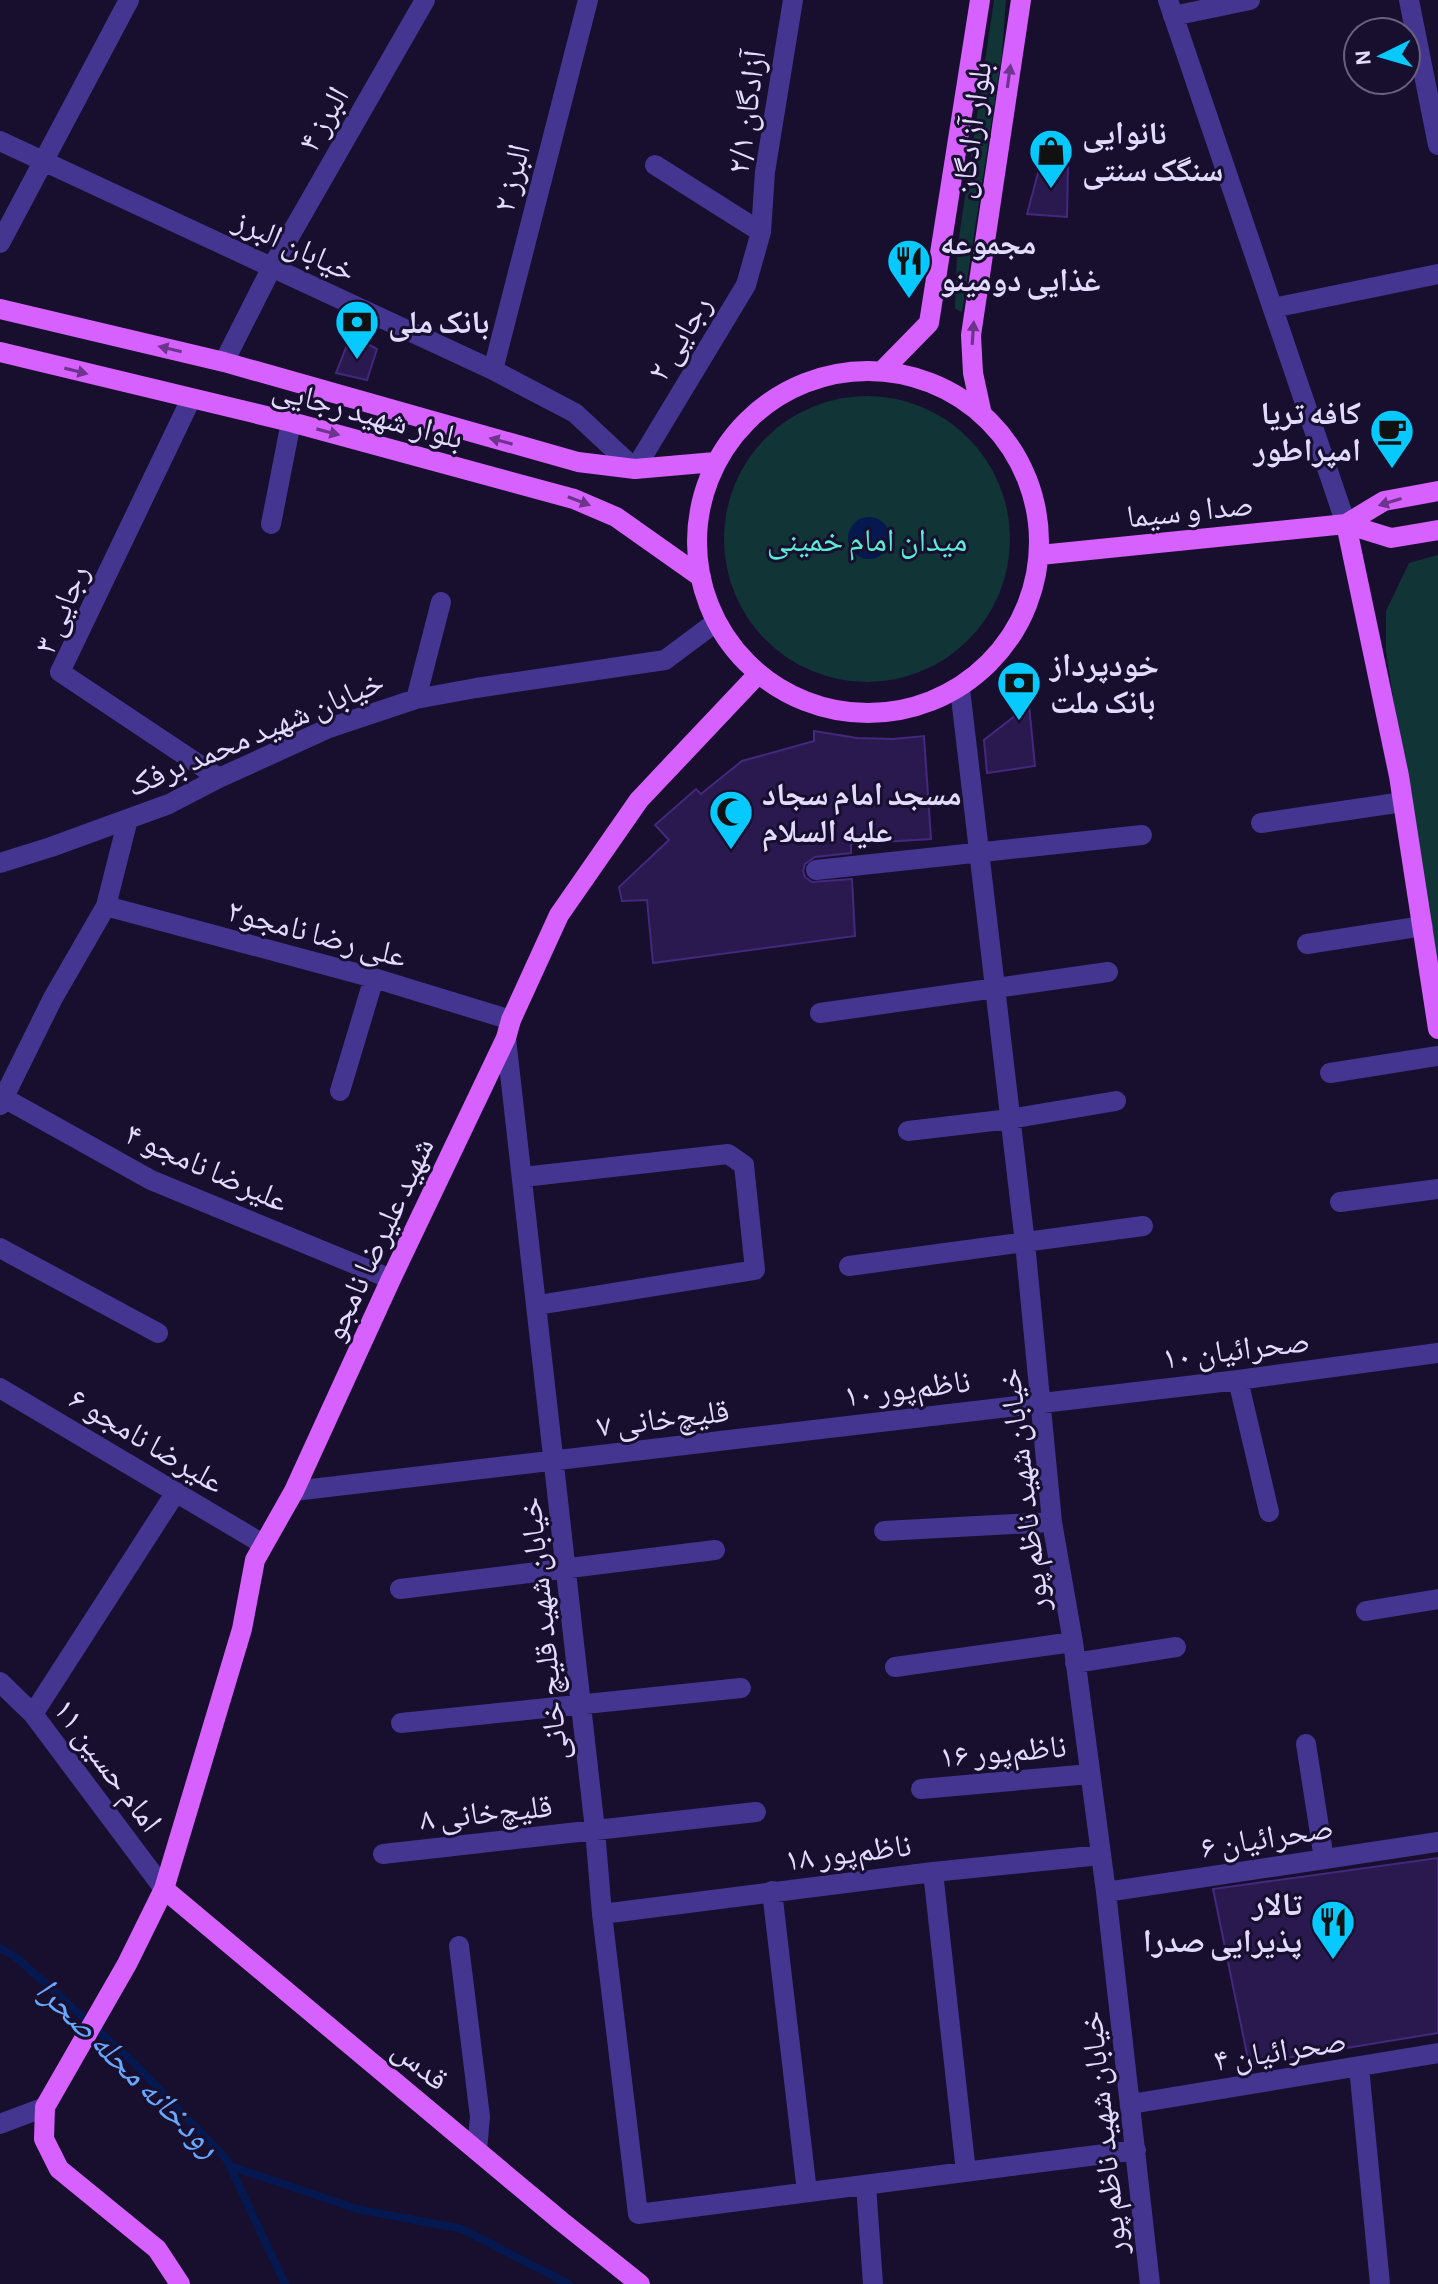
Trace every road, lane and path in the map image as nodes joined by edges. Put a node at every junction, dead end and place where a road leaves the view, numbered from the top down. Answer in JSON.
{"nodes":[{"id":1,"x":129,"y":0,"type":"edge"},
{"id":2,"x":425,"y":0,"type":"edge"},
{"id":3,"x":588,"y":0,"type":"edge"},
{"id":4,"x":793,"y":0,"type":"edge"},
{"id":5,"x":980,"y":0,"type":"edge"},
{"id":6,"x":1021,"y":0,"type":"edge"},
{"id":7,"x":1250,"y":0,"type":"edge"},
{"id":8,"x":1409,"y":0,"type":"edge"},
{"id":9,"x":1171,"y":8,"type":"edge"},
{"id":10,"x":0,"y":141,"type":"edge"},
{"id":11,"x":1438,"y":145,"type":"edge"},
{"id":12,"x":45,"y":161,"type":"junction"},
{"id":13,"x":655,"y":165,"type":"dead end"},
{"id":14,"x":761,"y":232,"type":"junction"},
{"id":15,"x":0,"y":243,"type":"edge"},
{"id":16,"x":272,"y":267,"type":"junction"},
{"id":17,"x":1438,"y":274,"type":"edge"},
{"id":18,"x":1273,"y":308,"type":"junction"},
{"id":19,"x":0,"y":309,"type":"edge"},
{"id":20,"x":0,"y":352,"type":"edge"},
{"id":21,"x":224,"y":362,"type":"junction"},
{"id":22,"x":884,"y":369,"type":"junction"},
{"id":23,"x":493,"y":370,"type":"junction"},
{"id":24,"x":191,"y":399,"type":"junction"},
{"id":25,"x":981,"y":410,"type":"junction"},
{"id":26,"x":291,"y":422,"type":"junction"},
{"id":27,"x":715,"y":462,"type":"junction"},
{"id":28,"x":635,"y":469,"type":"junction"},
{"id":29,"x":1438,"y":491,"type":"edge"},
{"id":30,"x":271,"y":524,"type":"dead end"},
{"id":31,"x":1346,"y":524,"type":"junction"},
{"id":32,"x":1438,"y":530,"type":"edge"},
{"id":33,"x":1040,"y":555,"type":"junction"},
{"id":34,"x":701,"y":577,"type":"junction"},
{"id":35,"x":441,"y":602,"type":"dead end"},
{"id":36,"x":716,"y":622,"type":"junction"},
{"id":37,"x":758,"y":674,"type":"junction"},
{"id":38,"x":960,"y":689,"type":"junction"},
{"id":39,"x":416,"y":699,"type":"junction"},
{"id":40,"x":219,"y":778,"type":"junction"},
{"id":41,"x":1403,"y":802,"type":"junction"},
{"id":42,"x":128,"y":819,"type":"junction"},
{"id":43,"x":1261,"y":823,"type":"dead end"},
{"id":44,"x":1142,"y":835,"type":"dead end"},
{"id":45,"x":979,"y":852,"type":"junction"},
{"id":46,"x":0,"y":863,"type":"edge"},
{"id":47,"x":816,"y":870,"type":"dead end"},
{"id":48,"x":106,"y":906,"type":"junction"},
{"id":49,"x":1423,"y":926,"type":"junction"},
{"id":50,"x":1307,"y":944,"type":"dead end"},
{"id":51,"x":1108,"y":972,"type":"dead end"},
{"id":52,"x":374,"y":978,"type":"junction"},
{"id":53,"x":995,"y":988,"type":"junction"},
{"id":54,"x":820,"y":1013,"type":"dead end"},
{"id":55,"x":509,"y":1029,"type":"junction"},
{"id":56,"x":1438,"y":1029,"type":"edge"},
{"id":57,"x":1438,"y":1056,"type":"edge"},
{"id":58,"x":1330,"y":1073,"type":"dead end"},
{"id":59,"x":340,"y":1091,"type":"dead end"},
{"id":60,"x":1116,"y":1101,"type":"dead end"},
{"id":61,"x":2,"y":1102,"type":"edge"},
{"id":62,"x":1010,"y":1119,"type":"junction"},
{"id":63,"x":908,"y":1131,"type":"dead end"},
{"id":64,"x":523,"y":1177,"type":"junction"},
{"id":65,"x":1438,"y":1189,"type":"edge"},
{"id":66,"x":1340,"y":1202,"type":"dead end"},
{"id":67,"x":1143,"y":1226,"type":"dead end"},
{"id":68,"x":1025,"y":1243,"type":"junction"},
{"id":69,"x":0,"y":1248,"type":"edge"},
{"id":70,"x":849,"y":1266,"type":"dead end"},
{"id":71,"x":391,"y":1279,"type":"junction"},
{"id":72,"x":538,"y":1305,"type":"junction"},
{"id":73,"x":158,"y":1333,"type":"dead end"},
{"id":74,"x":1438,"y":1353,"type":"edge"},
{"id":75,"x":1238,"y":1380,"type":"junction"},
{"id":76,"x":0,"y":1388,"type":"edge"},
{"id":77,"x":1041,"y":1402,"type":"junction"},
{"id":78,"x":779,"y":1434,"type":"joint"},
{"id":79,"x":555,"y":1462,"type":"junction"},
{"id":80,"x":294,"y":1491,"type":"junction"},
{"id":81,"x":176,"y":1492,"type":"junction"},
{"id":82,"x":1269,"y":1512,"type":"dead end"},
{"id":83,"x":1052,"y":1522,"type":"junction"},
{"id":84,"x":884,"y":1531,"type":"dead end"},
{"id":85,"x":263,"y":1544,"type":"junction"},
{"id":86,"x":715,"y":1550,"type":"dead end"},
{"id":87,"x":567,"y":1569,"type":"junction"},
{"id":88,"x":400,"y":1589,"type":"dead end"},
{"id":89,"x":1438,"y":1599,"type":"edge"},
{"id":90,"x":1366,"y":1611,"type":"dead end"},
{"id":91,"x":1176,"y":1647,"type":"dead end"},
{"id":92,"x":1074,"y":1653,"type":"junction"},
{"id":93,"x":895,"y":1667,"type":"dead end"},
{"id":94,"x":0,"y":1682,"type":"edge"},
{"id":95,"x":741,"y":1688,"type":"dead end"},
{"id":96,"x":582,"y":1705,"type":"junction"},
{"id":97,"x":33,"y":1714,"type":"junction"},
{"id":98,"x":401,"y":1723,"type":"dead end"},
{"id":99,"x":1306,"y":1744,"type":"dead end"},
{"id":100,"x":1090,"y":1774,"type":"junction"},
{"id":101,"x":921,"y":1789,"type":"dead end"},
{"id":102,"x":756,"y":1812,"type":"dead end"},
{"id":103,"x":595,"y":1830,"type":"junction"},
{"id":104,"x":1438,"y":1842,"type":"edge"},
{"id":105,"x":383,"y":1854,"type":"dead end"},
{"id":106,"x":1101,"y":1855,"type":"junction"},
{"id":107,"x":1324,"y":1859,"type":"junction"},
{"id":108,"x":933,"y":1872,"type":"junction"},
{"id":109,"x":164,"y":1889,"type":"junction"},
{"id":110,"x":772,"y":1891,"type":"junction"},
{"id":111,"x":1106,"y":1892,"type":"junction"},
{"id":112,"x":602,"y":1914,"type":"junction"},
{"id":113,"x":459,"y":1946,"type":"dead end"},
{"id":114,"x":1438,"y":2053,"type":"edge"},
{"id":115,"x":1359,"y":2067,"type":"junction"},
{"id":116,"x":1131,"y":2104,"type":"junction"},
{"id":117,"x":45,"y":2107,"type":"junction"},
{"id":118,"x":0,"y":2124,"type":"edge"},
{"id":119,"x":477,"y":2150,"type":"junction"},
{"id":120,"x":1136,"y":2150,"type":"junction"},
{"id":121,"x":966,"y":2172,"type":"junction"},
{"id":122,"x":866,"y":2185,"type":"junction"},
{"id":123,"x":807,"y":2192,"type":"junction"},
{"id":124,"x":157,"y":2249,"type":"junction"},
{"id":125,"x":167,"y":2284,"type":"edge"},
{"id":126,"x":180,"y":2284,"type":"edge"},
{"id":127,"x":640,"y":2284,"type":"edge"},
{"id":128,"x":873,"y":2284,"type":"edge"},
{"id":129,"x":1150,"y":2284,"type":"edge"},
{"id":130,"x":1380,"y":2284,"type":"edge"}],
"edges":[{"from":1,"to":12,"type":"street"},
{"from":2,"to":16,"type":"street","name":"البرز ۴"},
{"from":3,"to":23,"type":"street","name":"البرز ۲"},
{"from":4,"to":14,"type":"street","name":"آزادگان ۲/۱"},
{"from":5,"to":22,"type":"main road","name":"بلوار آزادگان"},
{"from":25,"to":6,"type":"main road","name":"بلوار آزادگان","one_way":true},
{"from":7,"to":9,"type":"street"},
{"from":8,"to":11,"type":"street"},
{"from":9,"to":18,"type":"street"},
{"from":10,"to":12,"type":"street","name":"خیابان البرز"},
{"from":12,"to":15,"type":"street"},
{"from":12,"to":16,"type":"street","name":"خیابان البرز"},
{"from":13,"to":14,"type":"street"},
{"from":14,"to":28,"type":"street","name":"رجایی ۲"},
{"from":16,"to":21,"type":"street","name":"البرز ۴"},
{"from":16,"to":23,"type":"street","name":"خیابان البرز"},
{"from":17,"to":18,"type":"street"},
{"from":18,"to":31,"type":"street"},
{"from":21,"to":19,"type":"main road","name":"بلوار شهید رجایی","one_way":true},
{"from":20,"to":24,"type":"main road","name":"بلوار شهید رجایی","one_way":true},
{"from":28,"to":21,"type":"main road","name":"بلوار شهید رجایی","one_way":true},
{"from":22,"to":25,"type":"main road"},
{"from":22,"to":27,"type":"main road"},
{"from":23,"to":28,"type":"street","name":"خیابان البرز"},
{"from":24,"to":26,"type":"main road","name":"بلوار شهید رجایی"},
{"from":24,"to":40,"type":"street","name":"رجایی ۳"},
{"from":25,"to":33,"type":"main road"},
{"from":26,"to":30,"type":"street"},
{"from":26,"to":34,"type":"main road","name":"بلوار شهید رجایی","one_way":true},
{"from":27,"to":28,"type":"main road","name":"بلوار شهید رجایی"},
{"from":27,"to":34,"type":"main road"},
{"from":29,"to":31,"type":"main road","one_way":true},
{"from":31,"to":32,"type":"main road"},
{"from":31,"to":33,"type":"main road","name":"صدا و سیما"},
{"from":31,"to":41,"type":"main road"},
{"from":33,"to":38,"type":"main road"},
{"from":34,"to":36,"type":"main road"},
{"from":35,"to":39,"type":"street"},
{"from":36,"to":37,"type":"main road"},
{"from":36,"to":39,"type":"street","name":"خیابان شهید محمد برفک"},
{"from":37,"to":38,"type":"main road"},
{"from":37,"to":55,"type":"main road","name":"شهید علیرضا نامجو"},
{"from":38,"to":45,"type":"street","name":"خیابان شهید ناظم پور"},
{"from":39,"to":40,"type":"street","name":"خیابان شهید محمد برفک"},
{"from":40,"to":42,"type":"street","name":"خیابان شهید محمد برفک"},
{"from":41,"to":43,"type":"street"},
{"from":41,"to":49,"type":"main road"},
{"from":42,"to":46,"type":"street","name":"خیابان شهید محمد برفک"},
{"from":42,"to":48,"type":"street"},
{"from":44,"to":45,"type":"street"},
{"from":45,"to":47,"type":"street"},
{"from":45,"to":53,"type":"street","name":"خیابان شهید ناظم پور"},
{"from":48,"to":52,"type":"street","name":"علی رضا نامجو۲"},
{"from":48,"to":61,"type":"street"},
{"from":49,"to":50,"type":"street"},
{"from":49,"to":56,"type":"main road"},
{"from":51,"to":53,"type":"street"},
{"from":52,"to":55,"type":"street","name":"علی رضا نامجو۲"},
{"from":52,"to":59,"type":"street"},
{"from":53,"to":54,"type":"street"},
{"from":53,"to":62,"type":"street","name":"خیابان شهید ناظم پور"},
{"from":55,"to":64,"type":"street","name":"خیابان شهید قلیچ خانی"},
{"from":55,"to":71,"type":"main road","name":"شهید علیرضا نامجو"},
{"from":57,"to":58,"type":"street"},
{"from":60,"to":62,"type":"street"},
{"from":61,"to":71,"type":"street","name":"علیرضا نامجو ۴"},
{"from":62,"to":63,"type":"street"},
{"from":62,"to":68,"type":"street","name":"خیابان شهید ناظم پور"},
{"from":64,"to":72,"type":"street","name":"خیابان شهید قلیچ خانی"},
{"from":64,"to":72,"type":"street"},
{"from":65,"to":66,"type":"street"},
{"from":67,"to":68,"type":"street"},
{"from":68,"to":70,"type":"street"},
{"from":68,"to":77,"type":"street","name":"خیابان شهید ناظم پور"},
{"from":69,"to":73,"type":"street"},
{"from":71,"to":80,"type":"main road","name":"شهید علیرضا نامجو"},
{"from":72,"to":79,"type":"street","name":"خیابان شهید قلیچ خانی"},
{"from":74,"to":75,"type":"street","name":"صحرائیان ۱۰"},
{"from":75,"to":77,"type":"street","name":"صحرائیان ۱۰"},
{"from":75,"to":82,"type":"street"},
{"from":76,"to":81,"type":"street","name":"علیرضا نامجو ۶"},
{"from":77,"to":78,"type":"street","name":"ناظم‌پور ۱۰"},
{"from":77,"to":83,"type":"street","name":"خیابان شهید ناظم پور"},
{"from":78,"to":79,"type":"street","name":"قلیچ‌خانی ۷"},
{"from":79,"to":80,"type":"street","name":"قلیچ‌خانی ۷"},
{"from":79,"to":87,"type":"street","name":"خیابان شهید قلیچ خانی"},
{"from":80,"to":85,"type":"main road","name":"شهید علیرضا نامجو"},
{"from":81,"to":85,"type":"street","name":"علیرضا نامجو ۶"},
{"from":81,"to":97,"type":"street"},
{"from":83,"to":84,"type":"street"},
{"from":83,"to":92,"type":"street","name":"خیابان شهید ناظم پور"},
{"from":85,"to":109,"type":"main road","name":"شهید علیرضا نامجو"},
{"from":86,"to":87,"type":"street"},
{"from":87,"to":88,"type":"street"},
{"from":87,"to":96,"type":"street","name":"خیابان شهید قلیچ خانی"},
{"from":89,"to":90,"type":"street"},
{"from":91,"to":92,"type":"street"},
{"from":92,"to":93,"type":"street"},
{"from":92,"to":100,"type":"street","name":"خیابان شهید ناظم پور"},
{"from":94,"to":97,"type":"street","name":"امام حسین ۱۱"},
{"from":95,"to":96,"type":"street"},
{"from":96,"to":98,"type":"street"},
{"from":96,"to":103,"type":"street","name":"خیابان شهید قلیچ خانی"},
{"from":97,"to":109,"type":"street","name":"امام حسین ۱۱"},
{"from":99,"to":107,"type":"street"},
{"from":100,"to":101,"type":"street","name":"ناظم‌پور ۱۶"},
{"from":100,"to":106,"type":"street","name":"خیابان شهید ناظم پور"},
{"from":102,"to":103,"type":"street","name":"قلیچ‌خانی ۸"},
{"from":103,"to":105,"type":"street","name":"قلیچ‌خانی ۸"},
{"from":103,"to":112,"type":"street","name":"خیابان شهید قلیچ خانی"},
{"from":104,"to":107,"type":"street","name":"صحرائیان ۶"},
{"from":106,"to":108,"type":"street","name":"ناظم‌پور ۱۸"},
{"from":106,"to":111,"type":"street","name":"خیابان شهید ناظم پور"},
{"from":107,"to":111,"type":"street","name":"صحرائیان ۶"},
{"from":108,"to":110,"type":"street","name":"ناظم‌پور ۱۸"},
{"from":108,"to":121,"type":"street"},
{"from":109,"to":117,"type":"main road","name":"شهید علیرضا نامجو"},
{"from":109,"to":119,"type":"main road","name":"قدس"},
{"from":110,"to":112,"type":"street","name":"ناظم‌پور ۱۸"},
{"from":110,"to":123,"type":"street"},
{"from":111,"to":116,"type":"street","name":"خیابان شهید ناظم پور"},
{"from":112,"to":123,"type":"street","name":"خیابان شهید قلیچ خانی"},
{"from":113,"to":119,"type":"street"},
{"from":114,"to":115,"type":"street","name":"صحرائیان ۴"},
{"from":115,"to":116,"type":"street","name":"صحرائیان ۴"},
{"from":115,"to":130,"type":"street"},
{"from":116,"to":120,"type":"street","name":"خیابان شهید ناظم پور"},
{"from":117,"to":118,"type":"street"},
{"from":117,"to":124,"type":"main road"},
{"from":119,"to":127,"type":"main road","name":"قدس"},
{"from":120,"to":121,"type":"street"},
{"from":120,"to":129,"type":"street","name":"خیابان شهید ناظم پور"},
{"from":121,"to":122,"type":"street"},
{"from":122,"to":123,"type":"street"},
{"from":122,"to":128,"type":"street"},
{"from":124,"to":125,"type":"main road"},
{"from":124,"to":126,"type":"main road"}]}
